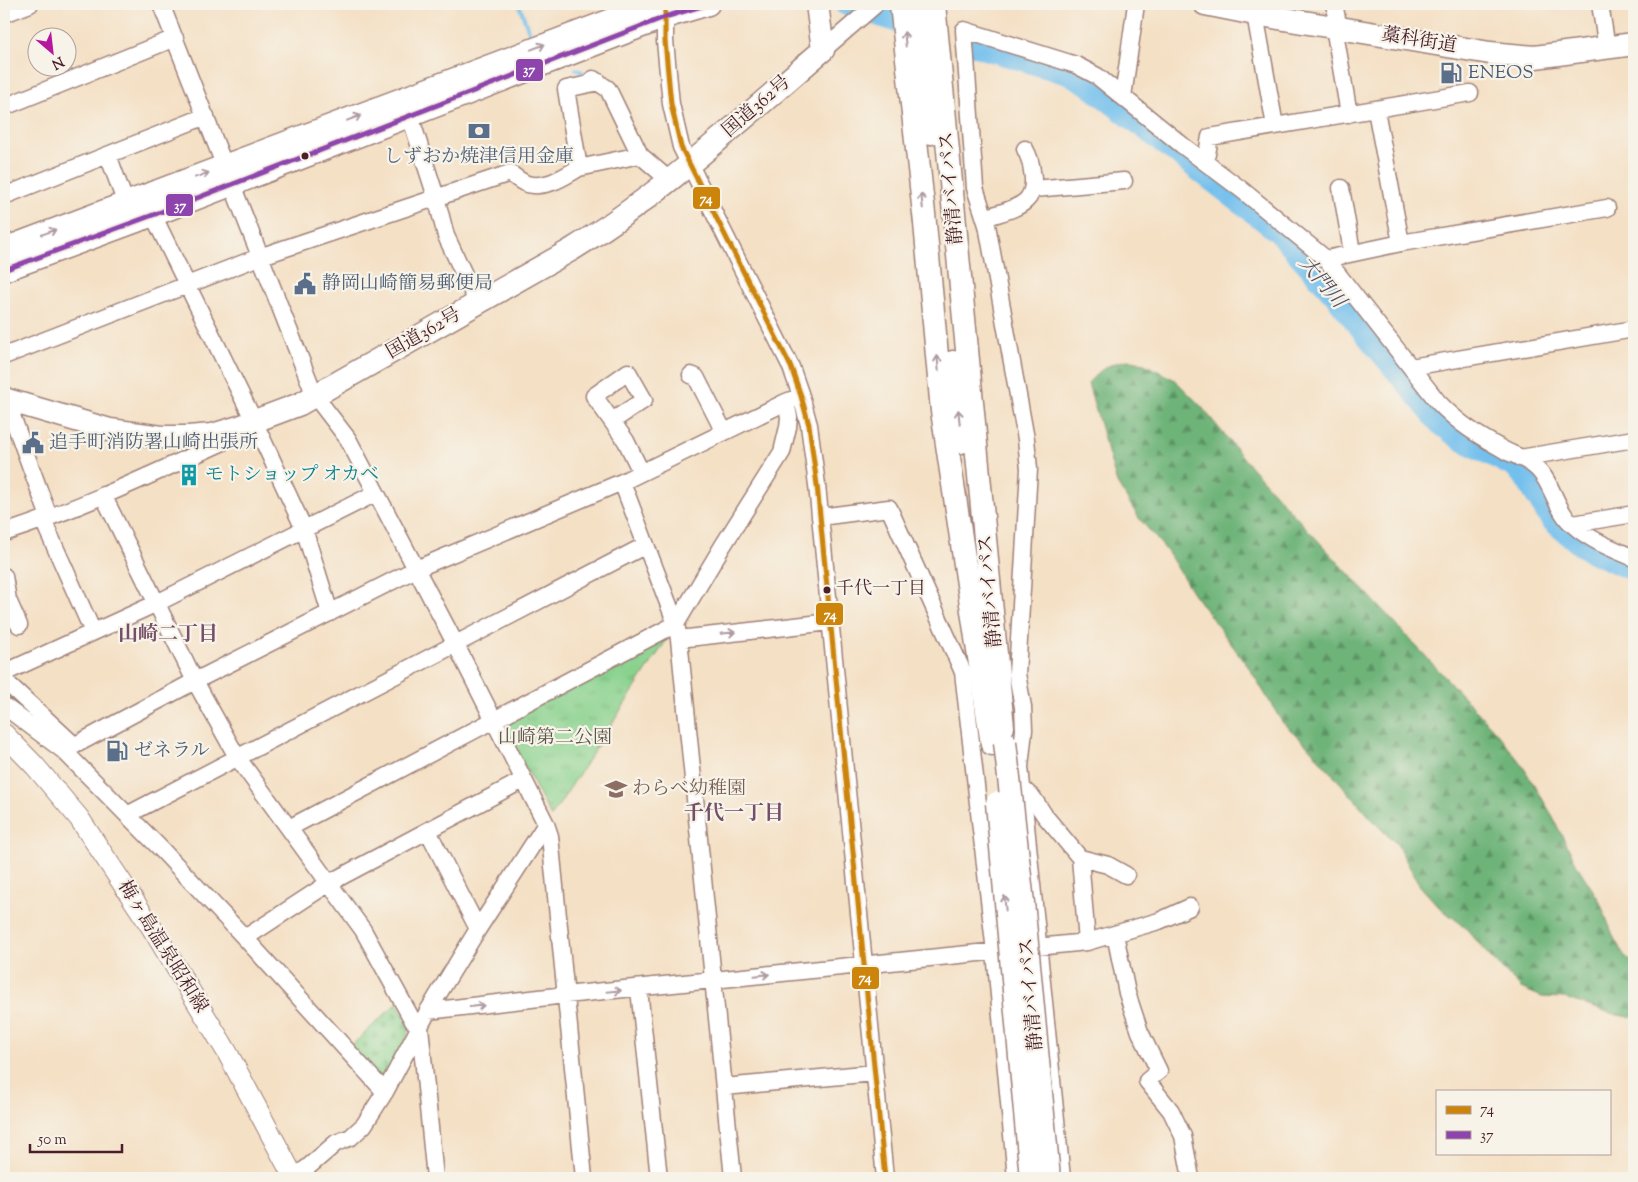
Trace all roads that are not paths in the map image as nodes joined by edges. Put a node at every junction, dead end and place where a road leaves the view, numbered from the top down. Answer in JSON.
{"nodes":[{"id":1,"x":30,"y":4,"type":"edge"},
{"id":2,"x":161,"y":4,"type":"edge"},
{"id":3,"x":708,"y":4,"type":"edge"},
{"id":4,"x":817,"y":4,"type":"edge"},
{"id":5,"x":901,"y":4,"type":"edge"},
{"id":6,"x":918,"y":4,"type":"edge"},
{"id":7,"x":934,"y":4,"type":"edge"},
{"id":8,"x":950,"y":4,"type":"edge"},
{"id":9,"x":1136,"y":4,"type":"edge"},
{"id":10,"x":1205,"y":4,"type":"edge"},
{"id":11,"x":1334,"y":4,"type":"edge"},
{"id":12,"x":1600,"y":4,"type":"edge"},
{"id":13,"x":874,"y":6,"type":"dead end"},
{"id":14,"x":661,"y":8,"type":"edge"},
{"id":15,"x":4,"y":14,"type":"edge"},
{"id":16,"x":1255,"y":14,"type":"junction"},
{"id":17,"x":1337,"y":27,"type":"junction"},
{"id":18,"x":175,"y":38,"type":"junction"},
{"id":19,"x":1634,"y":44,"type":"edge"},
{"id":20,"x":1607,"y":48,"type":"junction"},
{"id":21,"x":822,"y":50,"type":"junction"},
{"id":22,"x":1470,"y":93,"type":"dead end"},
{"id":23,"x":1123,"y":97,"type":"junction"},
{"id":24,"x":4,"y":106,"type":"edge"},
{"id":25,"x":1376,"y":110,"type":"junction"},
{"id":26,"x":1349,"y":114,"type":"junction"},
{"id":27,"x":206,"y":116,"type":"junction"},
{"id":28,"x":410,"y":116,"type":"junction"},
{"id":29,"x":1275,"y":126,"type":"junction"},
{"id":30,"x":940,"y":138,"type":"junction"},
{"id":31,"x":1025,"y":148,"type":"dead end"},
{"id":32,"x":108,"y":155,"type":"junction"},
{"id":33,"x":640,"y":155,"type":"junction"},
{"id":34,"x":1204,"y":161,"type":"junction"},
{"id":35,"x":689,"y":165,"type":"junction"},
{"id":36,"x":579,"y":168,"type":"junction"},
{"id":37,"x":229,"y":175,"type":"junction"},
{"id":38,"x":669,"y":180,"type":"junction"},
{"id":39,"x":1124,"y":181,"type":"dead end"},
{"id":40,"x":1341,"y":188,"type":"dead end"},
{"id":41,"x":1034,"y":189,"type":"junction"},
{"id":42,"x":4,"y":196,"type":"edge"},
{"id":43,"x":436,"y":197,"type":"junction"},
{"id":44,"x":126,"y":204,"type":"junction"},
{"id":45,"x":1607,"y":208,"type":"dead end"},
{"id":46,"x":153,"y":215,"type":"junction"},
{"id":47,"x":985,"y":218,"type":"junction"},
{"id":48,"x":1401,"y":243,"type":"junction"},
{"id":49,"x":4,"y":249,"type":"edge"},
{"id":50,"x":1352,"y":252,"type":"junction"},
{"id":51,"x":259,"y":257,"type":"junction"},
{"id":52,"x":1326,"y":259,"type":"junction"},
{"id":53,"x":4,"y":270,"type":"edge"},
{"id":54,"x":188,"y":284,"type":"junction"},
{"id":55,"x":478,"y":304,"type":"junction"},
{"id":56,"x":1634,"y":329,"type":"edge"},
{"id":57,"x":4,"y":356,"type":"edge"},
{"id":58,"x":1411,"y":367,"type":"junction"},
{"id":59,"x":691,"y":375,"type":"dead end"},
{"id":60,"x":315,"y":396,"type":"junction"},
{"id":61,"x":5,"y":398,"type":"edge"},
{"id":62,"x":794,"y":399,"type":"junction"},
{"id":63,"x":254,"y":421,"type":"junction"},
{"id":64,"x":612,"y":421,"type":"dead end"},
{"id":65,"x":724,"y":432,"type":"junction"},
{"id":66,"x":1634,"y":439,"type":"edge"},
{"id":67,"x":1520,"y":458,"type":"junction"},
{"id":68,"x":641,"y":472,"type":"junction"},
{"id":69,"x":622,"y":482,"type":"junction"},
{"id":70,"x":376,"y":493,"type":"junction"},
{"id":71,"x":103,"y":496,"type":"junction"},
{"id":72,"x":1634,"y":514,"type":"edge"},
{"id":73,"x":820,"y":517,"type":"junction"},
{"id":74,"x":46,"y":519,"type":"junction"},
{"id":75,"x":1574,"y":524,"type":"junction"},
{"id":76,"x":304,"y":529,"type":"junction"},
{"id":77,"x":4,"y":533,"type":"edge"},
{"id":78,"x":646,"y":546,"type":"junction"},
{"id":79,"x":1634,"y":558,"type":"edge"},
{"id":80,"x":416,"y":569,"type":"junction"},
{"id":81,"x":4,"y":576,"type":"edge"},
{"id":82,"x":157,"y":604,"type":"junction"},
{"id":83,"x":330,"y":613,"type":"junction"},
{"id":84,"x":830,"y":622,"type":"junction"},
{"id":85,"x":19,"y":625,"type":"dead end"},
{"id":86,"x":678,"y":631,"type":"junction"},
{"id":87,"x":93,"y":632,"type":"junction"},
{"id":88,"x":456,"y":645,"type":"junction"},
{"id":89,"x":998,"y":671,"type":"junction"},
{"id":90,"x":4,"y":672,"type":"edge"},
{"id":91,"x":4,"y":680,"type":"edge"},
{"id":92,"x":195,"y":681,"type":"junction"},
{"id":93,"x":4,"y":706,"type":"edge"},
{"id":94,"x":493,"y":720,"type":"junction"},
{"id":95,"x":4,"y":734,"type":"edge"},
{"id":96,"x":998,"y":743,"type":"junction"},
{"id":97,"x":69,"y":748,"type":"junction"},
{"id":98,"x":237,"y":757,"type":"junction"},
{"id":99,"x":523,"y":780,"type":"junction"},
{"id":100,"x":1022,"y":790,"type":"junction"},
{"id":101,"x":127,"y":815,"type":"junction"},
{"id":102,"x":546,"y":824,"type":"junction"},
{"id":103,"x":289,"y":828,"type":"junction"},
{"id":104,"x":428,"y":831,"type":"junction"},
{"id":105,"x":1080,"y":858,"type":"junction"},
{"id":106,"x":1126,"y":875,"type":"dead end"},
{"id":107,"x":329,"y":883,"type":"junction"},
{"id":108,"x":1190,"y":907,"type":"dead end"},
{"id":109,"x":478,"y":929,"type":"junction"},
{"id":110,"x":1115,"y":934,"type":"junction"},
{"id":111,"x":245,"y":938,"type":"junction"},
{"id":112,"x":1087,"y":942,"type":"junction"},
{"id":113,"x":1040,"y":946,"type":"junction"},
{"id":114,"x":995,"y":952,"type":"junction"},
{"id":115,"x":864,"y":964,"type":"junction"},
{"id":116,"x":713,"y":981,"type":"junction"},
{"id":117,"x":639,"y":988,"type":"junction"},
{"id":118,"x":565,"y":995,"type":"junction"},
{"id":119,"x":428,"y":1011,"type":"junction"},
{"id":120,"x":420,"y":1027,"type":"junction"},
{"id":121,"x":874,"y":1073,"type":"junction"},
{"id":122,"x":724,"y":1087,"type":"junction"},
{"id":123,"x":385,"y":1092,"type":"junction"},
{"id":124,"x":294,"y":1178,"type":"edge"},
{"id":125,"x":435,"y":1178,"type":"edge"},
{"id":126,"x":584,"y":1178,"type":"edge"},
{"id":127,"x":659,"y":1178,"type":"edge"},
{"id":128,"x":733,"y":1178,"type":"edge"},
{"id":129,"x":885,"y":1178,"type":"edge"},
{"id":130,"x":1016,"y":1178,"type":"edge"},
{"id":131,"x":1031,"y":1178,"type":"edge"},
{"id":132,"x":1049,"y":1178,"type":"edge"},
{"id":133,"x":1062,"y":1178,"type":"edge"},
{"id":134,"x":1191,"y":1178,"type":"edge"}],
"edges":[{"from":1,"to":15,"type":"street"},
{"from":2,"to":18,"type":"street"},
{"from":3,"to":14,"type":"highway"},
{"from":4,"to":21,"type":"highway"},
{"from":96,"to":5,"type":"highway","one_way":true},
{"from":6,"to":30,"type":"highway","name":"静清バイパス"},
{"from":7,"to":30,"type":"highway","name":"静清バイパス"},
{"from":8,"to":89,"type":"highway"},
{"from":9,"to":23,"type":"street"},
{"from":10,"to":16,"type":"highway","name":"藁科街道"},
{"from":11,"to":17,"type":"street"},
{"from":12,"to":20,"type":"street"},
{"from":13,"to":21,"type":"street"},
{"from":14,"to":28,"type":"highway"},
{"from":14,"to":35,"type":"street"},
{"from":37,"to":14,"type":"highway","one_way":true},
{"from":16,"to":17,"type":"highway","name":"藁科街道"},
{"from":16,"to":29,"type":"street"},
{"from":17,"to":20,"type":"highway","name":"藁科街道"},
{"from":17,"to":26,"type":"street"},
{"from":18,"to":24,"type":"street"},
{"from":18,"to":27,"type":"street"},
{"from":19,"to":20,"type":"highway","name":"藁科街道"},
{"from":21,"to":35,"type":"highway","name":"国道362号"},
{"from":22,"to":25,"type":"street"},
{"from":23,"to":34,"type":"street"},
{"from":23,"to":47,"type":"street"},
{"from":25,"to":26,"type":"street"},
{"from":25,"to":48,"type":"street"},
{"from":26,"to":29,"type":"street"},
{"from":27,"to":32,"type":"street"},
{"from":27,"to":37,"type":"street"},
{"from":28,"to":37,"type":"highway"},
{"from":28,"to":43,"type":"street"},
{"from":29,"to":34,"type":"street"},
{"from":30,"to":89,"type":"highway","name":"静清バイパス"},
{"from":96,"to":30,"type":"highway","name":"静清バイパス","one_way":true},
{"from":31,"to":41,"type":"street"},
{"from":32,"to":42,"type":"street"},
{"from":32,"to":44,"type":"street"},
{"from":33,"to":36,"type":"street"},
{"from":33,"to":36,"type":"street"},
{"from":33,"to":38,"type":"street"},
{"from":34,"to":52,"type":"street"},
{"from":35,"to":38,"type":"highway","name":"国道362号"},
{"from":35,"to":62,"type":"street"},
{"from":36,"to":43,"type":"street"},
{"from":44,"to":37,"type":"highway","one_way":true},
{"from":37,"to":46,"type":"highway"},
{"from":37,"to":51,"type":"street"},
{"from":38,"to":55,"type":"highway","name":"国道362号"},
{"from":39,"to":41,"type":"street"},
{"from":40,"to":50,"type":"street"},
{"from":41,"to":47,"type":"street"},
{"from":43,"to":51,"type":"street"},
{"from":43,"to":55,"type":"street"},
{"from":49,"to":44,"type":"highway","one_way":true},
{"from":45,"to":48,"type":"street"},
{"from":46,"to":53,"type":"highway"},
{"from":46,"to":54,"type":"street"},
{"from":47,"to":100,"type":"street"},
{"from":48,"to":50,"type":"street"},
{"from":50,"to":52,"type":"street"},
{"from":51,"to":54,"type":"street"},
{"from":51,"to":60,"type":"street"},
{"from":52,"to":58,"type":"street"},
{"from":54,"to":57,"type":"street"},
{"from":54,"to":63,"type":"street"},
{"from":55,"to":60,"type":"highway","name":"国道362号"},
{"from":56,"to":58,"type":"street"},
{"from":58,"to":67,"type":"street"},
{"from":59,"to":65,"type":"street"},
{"from":60,"to":63,"type":"highway","name":"国道362号"},
{"from":60,"to":70,"type":"street"},
{"from":61,"to":63,"type":"highway","name":"国道362号"},
{"from":61,"to":74,"type":"street"},
{"from":62,"to":65,"type":"street"},
{"from":62,"to":73,"type":"street"},
{"from":62,"to":86,"type":"street"},
{"from":63,"to":71,"type":"street"},
{"from":63,"to":76,"type":"street"},
{"from":64,"to":68,"type":"street"},
{"from":65,"to":68,"type":"street"},
{"from":66,"to":67,"type":"street"},
{"from":67,"to":75,"type":"street"},
{"from":68,"to":69,"type":"street"},
{"from":69,"to":78,"type":"street"},
{"from":69,"to":80,"type":"street"},
{"from":70,"to":76,"type":"street"},
{"from":70,"to":80,"type":"street"},
{"from":71,"to":74,"type":"street"},
{"from":71,"to":82,"type":"street"},
{"from":72,"to":75,"type":"street"},
{"from":73,"to":84,"type":"street"},
{"from":73,"to":114,"type":"street"},
{"from":74,"to":77,"type":"street"},
{"from":74,"to":87,"type":"street"},
{"from":75,"to":79,"type":"street"},
{"from":76,"to":82,"type":"street"},
{"from":76,"to":83,"type":"street"},
{"from":78,"to":86,"type":"street"},
{"from":78,"to":88,"type":"street"},
{"from":80,"to":83,"type":"street"},
{"from":80,"to":88,"type":"street"},
{"from":81,"to":85,"type":"street"},
{"from":82,"to":87,"type":"street"},
{"from":82,"to":92,"type":"street"},
{"from":83,"to":92,"type":"street"},
{"from":86,"to":84,"type":"street","one_way":true},
{"from":84,"to":115,"type":"street"},
{"from":86,"to":94,"type":"street"},
{"from":86,"to":116,"type":"street"},
{"from":87,"to":90,"type":"street"},
{"from":88,"to":94,"type":"street"},
{"from":88,"to":98,"type":"street"},
{"from":89,"to":96,"type":"highway","name":"静清バイパス"},
{"from":91,"to":97,"type":"street"},
{"from":92,"to":97,"type":"street"},
{"from":92,"to":98,"type":"street"},
{"from":93,"to":97,"type":"street"},
{"from":94,"to":99,"type":"street"},
{"from":94,"to":103,"type":"street"},
{"from":95,"to":124,"type":"main road","name":"梅ヶ島温泉昭和線"},
{"from":131,"to":96,"type":"highway","name":"静清バイパス","one_way":true,"bridge":true},
{"from":96,"to":132,"type":"highway","name":"静清バイパス","bridge":true},
{"from":97,"to":101,"type":"street"},
{"from":98,"to":101,"type":"street"},
{"from":98,"to":103,"type":"street"},
{"from":99,"to":102,"type":"street"},
{"from":99,"to":104,"type":"street"},
{"from":100,"to":105,"type":"street"},
{"from":100,"to":113,"type":"street"},
{"from":101,"to":111,"type":"street"},
{"from":102,"to":109,"type":"street"},
{"from":102,"to":118,"type":"street"},
{"from":103,"to":107,"type":"street"},
{"from":104,"to":107,"type":"street"},
{"from":104,"to":109,"type":"street"},
{"from":105,"to":106,"type":"street"},
{"from":105,"to":112,"type":"street"},
{"from":107,"to":111,"type":"street"},
{"from":107,"to":120,"type":"street"},
{"from":108,"to":110,"type":"street"},
{"from":109,"to":119,"type":"street"},
{"from":110,"to":112,"type":"street"},
{"from":110,"to":134,"type":"street"},
{"from":111,"to":123,"type":"street"},
{"from":112,"to":113,"type":"street"},
{"from":113,"to":114,"type":"street"},
{"from":113,"to":133,"type":"street"},
{"from":114,"to":115,"type":"street"},
{"from":114,"to":130,"type":"street"},
{"from":116,"to":115,"type":"street","one_way":true},
{"from":115,"to":121,"type":"street"},
{"from":116,"to":117,"type":"street"},
{"from":116,"to":122,"type":"street"},
{"from":118,"to":117,"type":"street","one_way":true},
{"from":117,"to":127,"type":"street"},
{"from":119,"to":118,"type":"street","one_way":true},
{"from":118,"to":126,"type":"street"},
{"from":119,"to":120,"type":"street"},
{"from":120,"to":123,"type":"street"},
{"from":120,"to":125,"type":"street"},
{"from":121,"to":122,"type":"street"},
{"from":121,"to":129,"type":"street"},
{"from":122,"to":128,"type":"street"},
{"from":123,"to":124,"type":"street"}]}
